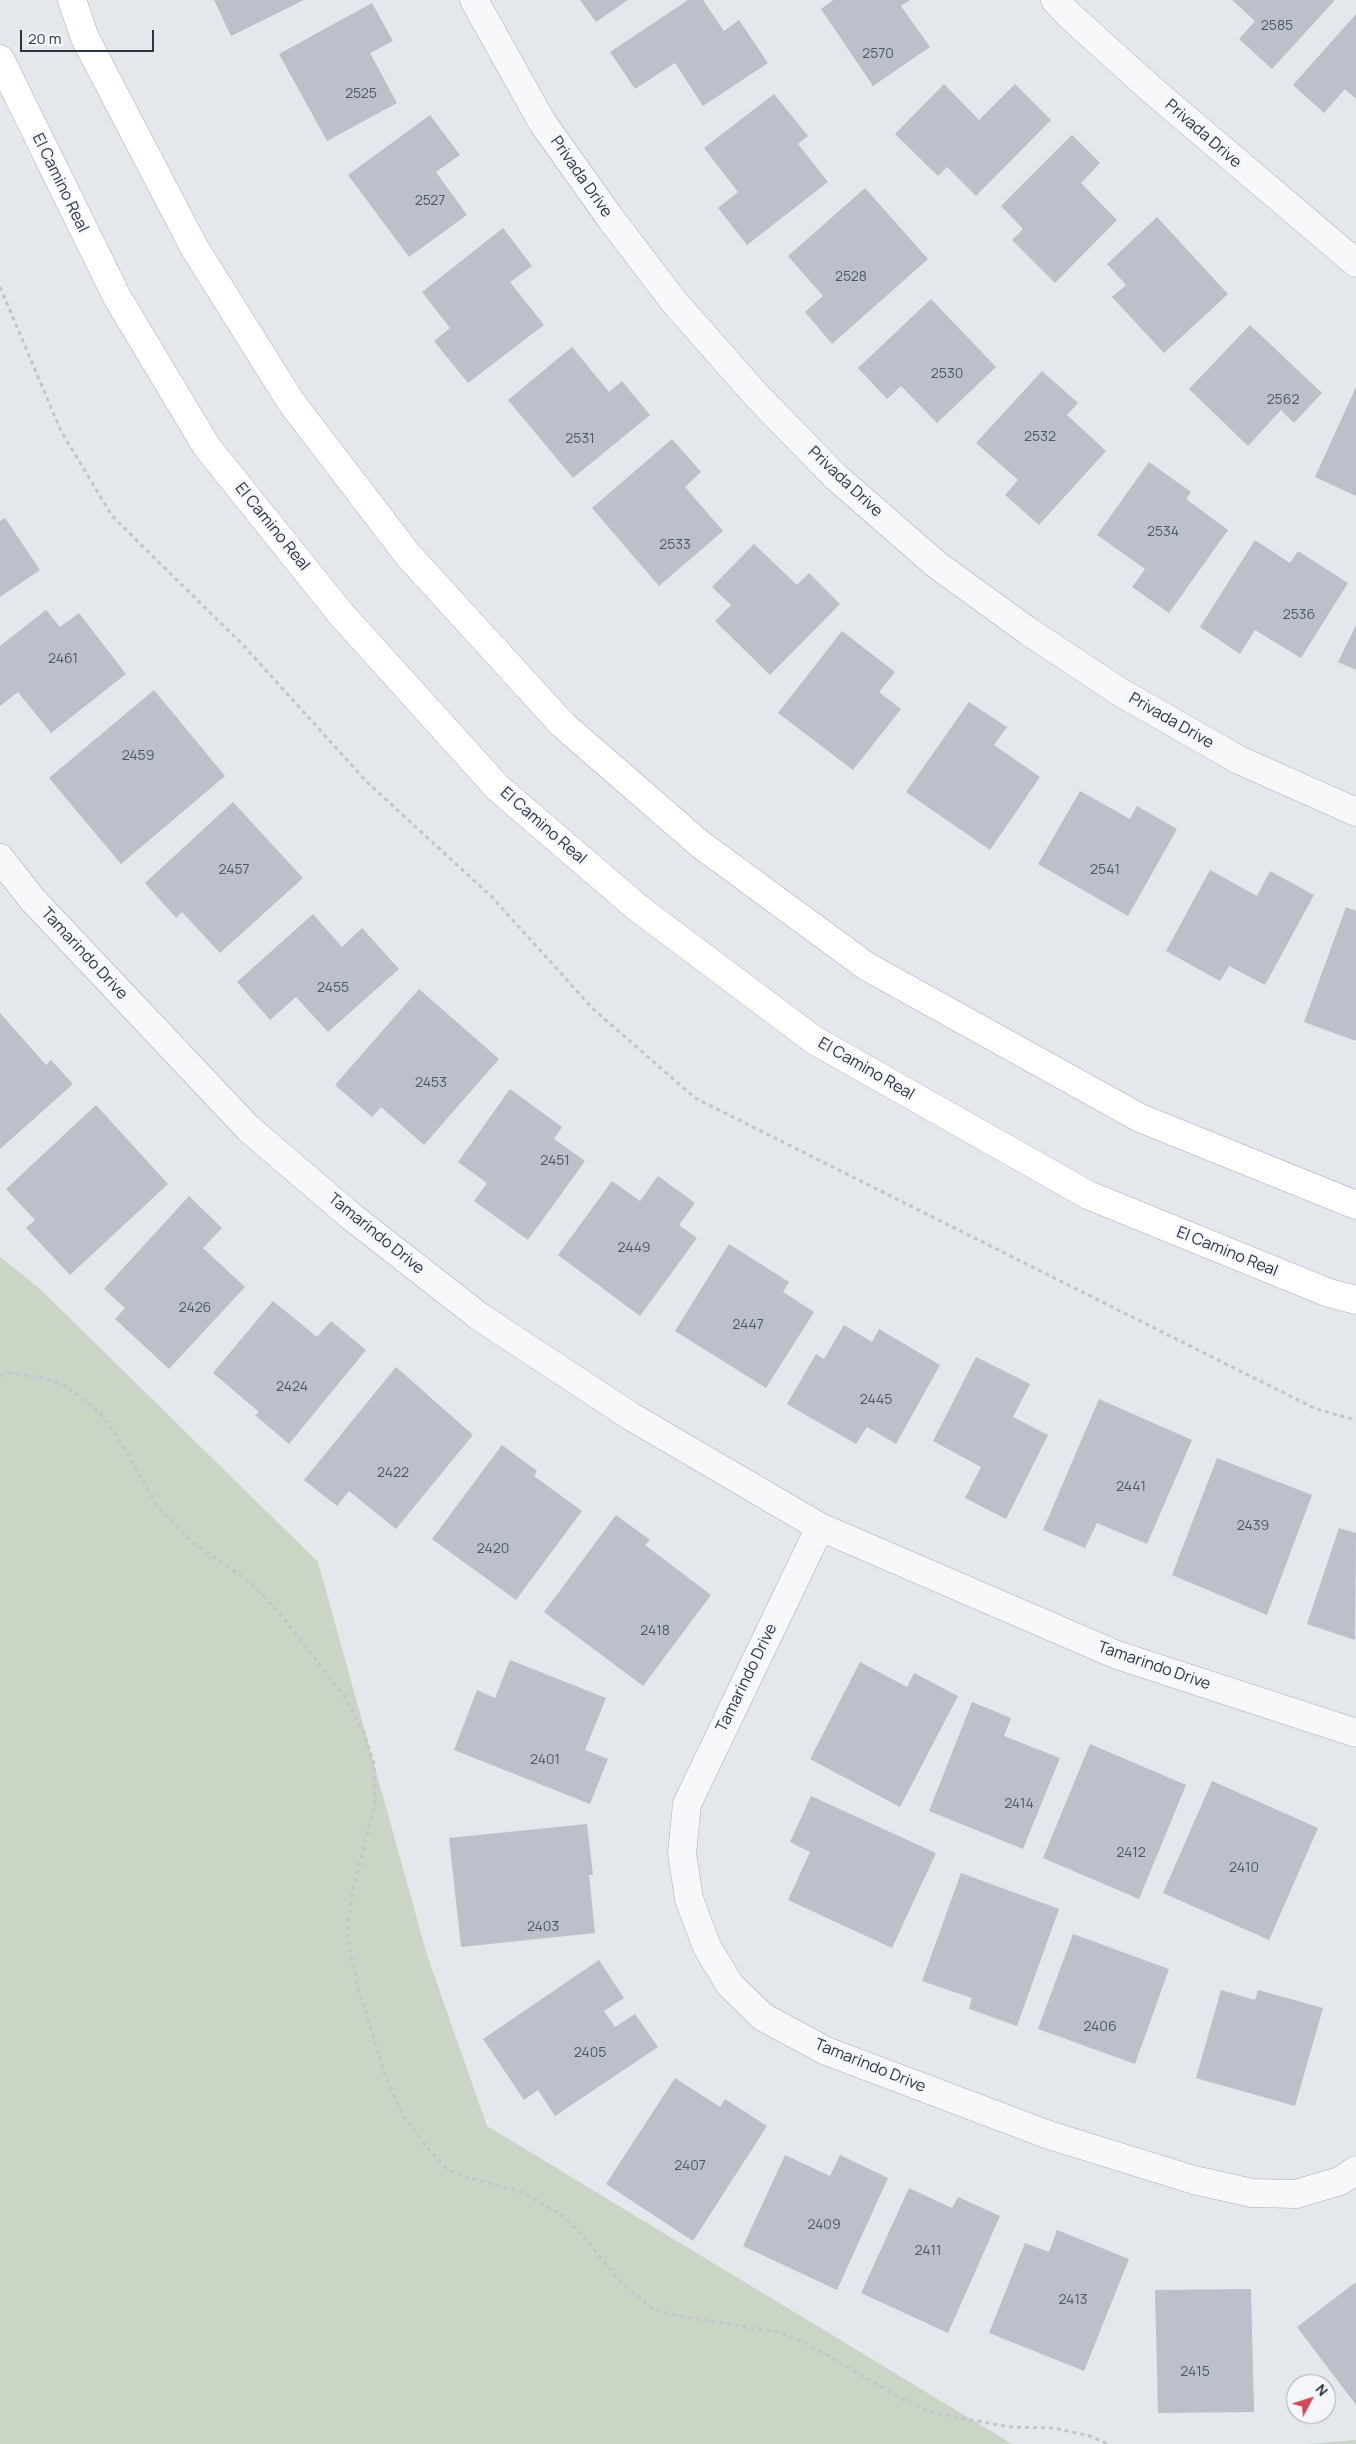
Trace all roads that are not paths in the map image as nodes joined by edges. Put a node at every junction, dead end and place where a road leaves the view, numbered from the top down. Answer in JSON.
{"nodes":[{"id":1,"x":72,"y":0,"type":"edge"},
{"id":2,"x":474,"y":0,"type":"edge"},
{"id":3,"x":1055,"y":0,"type":"edge"},
{"id":4,"x":0,"y":59,"type":"edge"},
{"id":5,"x":1356,"y":263,"type":"edge"},
{"id":6,"x":1356,"y":812,"type":"edge"},
{"id":7,"x":0,"y":858,"type":"edge"},
{"id":8,"x":1356,"y":1205,"type":"edge"},
{"id":9,"x":1356,"y":1300,"type":"edge"},
{"id":10,"x":820,"y":1527,"type":"junction"},
{"id":11,"x":1356,"y":1733,"type":"edge"},
{"id":12,"x":1356,"y":2170,"type":"edge"}],
"edges":[{"from":1,"to":8,"type":"main road"},
{"from":2,"to":6,"type":"street","name":"Privada Drive"},
{"from":3,"to":5,"type":"street","name":"Privada Drive"},
{"from":4,"to":9,"type":"main road","name":"El Camino Real"},
{"from":7,"to":10,"type":"street","name":"Tamarindo Drive"},
{"from":10,"to":11,"type":"street","name":"Tamarindo Drive"},
{"from":10,"to":12,"type":"street","name":"Tamarindo Drive"}]}
